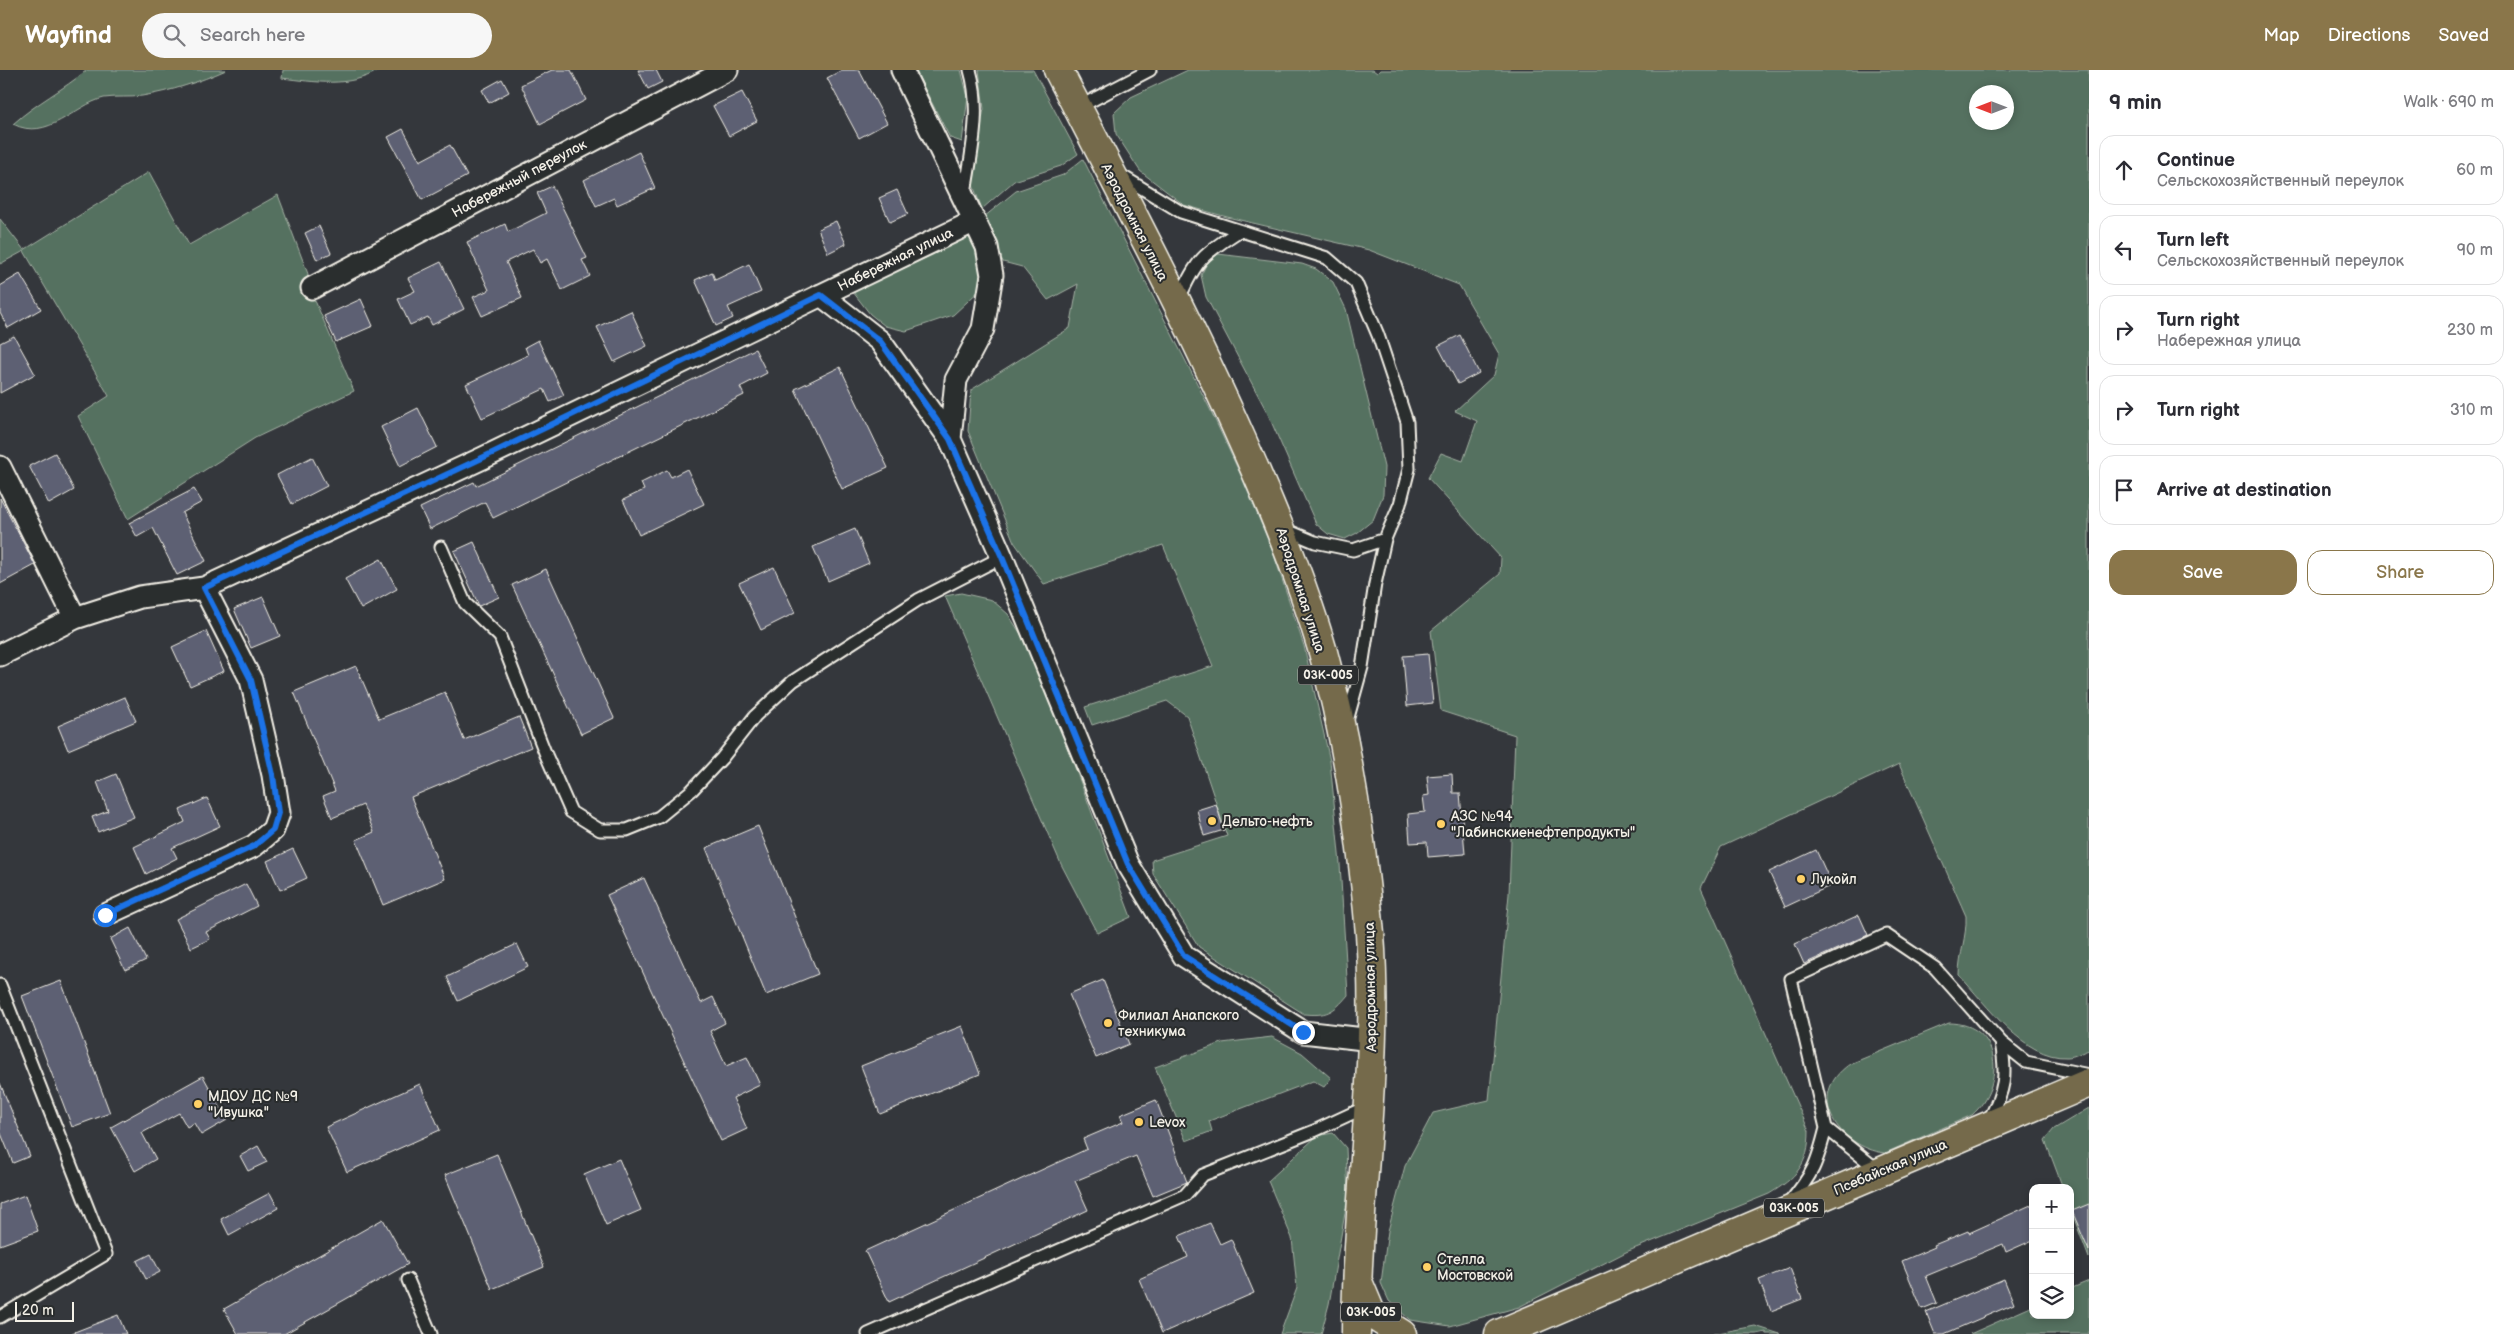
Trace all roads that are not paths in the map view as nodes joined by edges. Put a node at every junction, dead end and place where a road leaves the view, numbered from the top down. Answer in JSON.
{"nodes":[{"id":1,"x":727,"y":70,"type":"edge"},
{"id":2,"x":902,"y":70,"type":"edge"},
{"id":3,"x":970,"y":70,"type":"edge"},
{"id":4,"x":1058,"y":70,"type":"edge"},
{"id":5,"x":1150,"y":70,"type":"edge"},
{"id":6,"x":1077,"y":108,"type":"junction"},
{"id":7,"x":1107,"y":167,"type":"junction"},
{"id":8,"x":964,"y":198,"type":"junction"},
{"id":9,"x":975,"y":221,"type":"junction"},
{"id":10,"x":1239,"y":231,"type":"junction"},
{"id":11,"x":312,"y":288,"type":"dead end"},
{"id":12,"x":821,"y":295,"type":"junction"},
{"id":13,"x":1177,"y":304,"type":"junction"},
{"id":14,"x":950,"y":439,"type":"junction"},
{"id":15,"x":0,"y":467,"type":"edge"},
{"id":16,"x":1281,"y":528,"type":"junction"},
{"id":17,"x":1385,"y":539,"type":"junction"},
{"id":18,"x":441,"y":547,"type":"dead end"},
{"id":19,"x":1002,"y":557,"type":"junction"},
{"id":20,"x":204,"y":588,"type":"junction"},
{"id":21,"x":75,"y":618,"type":"junction"},
{"id":22,"x":0,"y":655,"type":"edge"},
{"id":23,"x":1342,"y":736,"type":"junction"},
{"id":24,"x":105,"y":915,"type":"dead end"},
{"id":25,"x":0,"y":984,"type":"edge"},
{"id":26,"x":1372,"y":1040,"type":"junction"},
{"id":27,"x":2001,"y":1042,"type":"junction"},
{"id":28,"x":2089,"y":1075,"type":"edge"},
{"id":29,"x":2089,"y":1083,"type":"edge"},
{"id":30,"x":1370,"y":1105,"type":"junction"},
{"id":31,"x":1986,"y":1126,"type":"junction"},
{"id":32,"x":1826,"y":1128,"type":"junction"},
{"id":33,"x":1880,"y":1171,"type":"junction"},
{"id":34,"x":1782,"y":1213,"type":"junction"},
{"id":35,"x":1356,"y":1277,"type":"junction"},
{"id":36,"x":408,"y":1280,"type":"dead end"},
{"id":37,"x":0,"y":1317,"type":"edge"},
{"id":38,"x":432,"y":1334,"type":"edge"},
{"id":39,"x":868,"y":1334,"type":"edge"},
{"id":40,"x":1336,"y":1334,"type":"edge"},
{"id":41,"x":1356,"y":1334,"type":"edge"},
{"id":42,"x":1402,"y":1334,"type":"edge"},
{"id":43,"x":1499,"y":1334,"type":"edge"}],
"edges":[{"from":1,"to":11,"type":"street","name":"Набережный переулок"},
{"from":2,"to":8,"type":"street"},
{"from":3,"to":8,"type":"lane"},
{"from":4,"to":6,"type":"main road","name":"Аэродромная улица","number":"03К-005"},
{"from":5,"to":6,"type":"lane"},
{"from":6,"to":7,"type":"main road","name":"Аэродромная улица","number":"03К-005"},
{"from":7,"to":10,"type":"lane"},
{"from":7,"to":13,"type":"main road","name":"Аэродромная улица","number":"03К-005"},
{"from":8,"to":9,"type":"street"},
{"from":9,"to":12,"type":"street","name":"Набережная улица"},
{"from":9,"to":14,"type":"street"},
{"from":10,"to":13,"type":"lane"},
{"from":10,"to":17,"type":"lane"},
{"from":12,"to":14,"type":"street"},
{"from":12,"to":20,"type":"street","name":"Набережная улица"},
{"from":13,"to":16,"type":"main road","name":"Аэродромная улица","number":"03К-005"},
{"from":14,"to":19,"type":"street"},
{"from":15,"to":21,"type":"street"},
{"from":16,"to":17,"type":"lane"},
{"from":16,"to":23,"type":"main road","name":"Аэродромная улица","number":"03К-005"},
{"from":17,"to":23,"type":"lane"},
{"from":18,"to":19,"type":"lane"},
{"from":19,"to":26,"type":"street"},
{"from":20,"to":21,"type":"street","name":"Набережная улица"},
{"from":20,"to":24,"type":"street"},
{"from":21,"to":22,"type":"street","name":"Набережная улица"},
{"from":23,"to":26,"type":"main road","name":"Аэродромная улица","number":"03К-005"},
{"from":25,"to":37,"type":"lane"},
{"from":26,"to":30,"type":"main road","name":"Аэродромная улица","number":"03К-005"},
{"from":27,"to":28,"type":"lane"},
{"from":27,"to":31,"type":"lane"},
{"from":27,"to":32,"type":"lane"},
{"from":29,"to":31,"type":"main road","name":"Псебайская улица","number":"03К-005"},
{"from":30,"to":35,"type":"main road","name":"Аэродромная улица","number":"03К-005"},
{"from":30,"to":39,"type":"lane"},
{"from":31,"to":33,"type":"main road","name":"Псебайская улица","number":"03К-005"},
{"from":32,"to":33,"type":"lane"},
{"from":32,"to":34,"type":"lane"},
{"from":33,"to":34,"type":"main road","name":"Псебайская улица","number":"03К-005"},
{"from":34,"to":43,"type":"main road","name":"Псебайская улица","number":"03К-005"},
{"from":35,"to":40,"type":"main road","name":"Аэродромная улица"},
{"from":35,"to":41,"type":"main road","name":"Аэродромная улица","number":"03К-005"},
{"from":35,"to":42,"type":"main road","name":"Аэродромная улица","number":"03К-005"},
{"from":36,"to":38,"type":"lane"}]}
